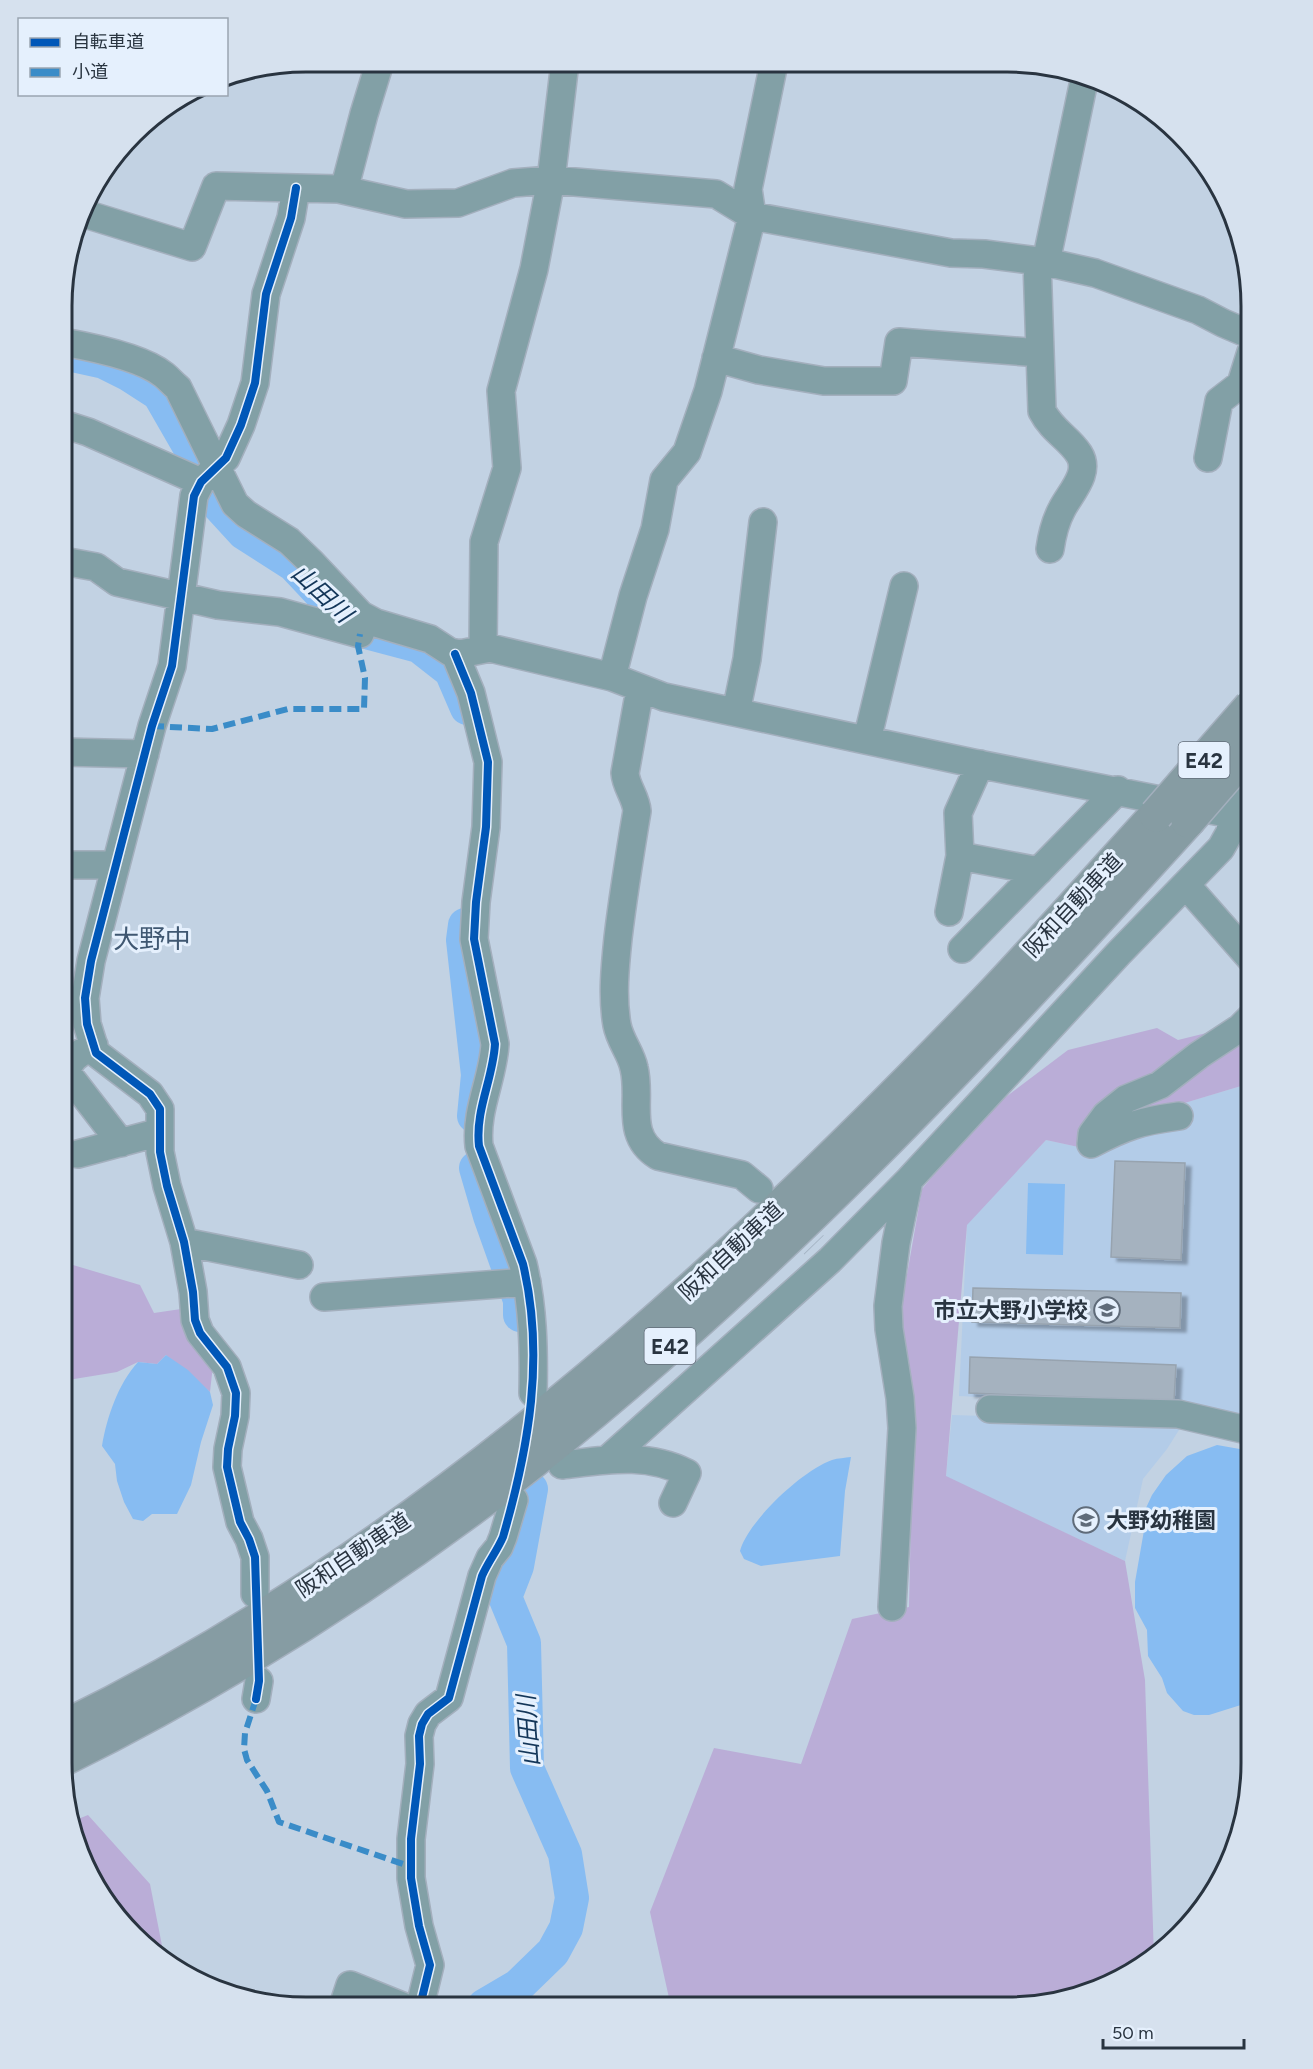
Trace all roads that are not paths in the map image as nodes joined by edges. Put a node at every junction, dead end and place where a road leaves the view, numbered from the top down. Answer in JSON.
{"nodes":[{"id":1,"x":377,"y":72,"type":"edge"},
{"id":2,"x":564,"y":72,"type":"edge"},
{"id":3,"x":772,"y":72,"type":"edge"},
{"id":4,"x":1083,"y":84,"type":"edge"},
{"id":5,"x":551,"y":180,"type":"junction"},
{"id":6,"x":296,"y":188,"type":"junction"},
{"id":7,"x":344,"y":190,"type":"junction"},
{"id":8,"x":90,"y":216,"type":"edge"},
{"id":9,"x":752,"y":216,"type":"junction"},
{"id":10,"x":1042,"y":262,"type":"junction"},
{"id":11,"x":1241,"y":331,"type":"edge"},
{"id":12,"x":72,"y":344,"type":"edge"},
{"id":13,"x":1040,"y":352,"type":"junction"},
{"id":14,"x":716,"y":358,"type":"junction"},
{"id":15,"x":1241,"y":384,"type":"edge"},
{"id":16,"x":72,"y":427,"type":"edge"},
{"id":17,"x":1208,"y":458,"type":"dead end"},
{"id":18,"x":209,"y":474,"type":"junction"},
{"id":19,"x":763,"y":522,"type":"dead end"},
{"id":20,"x":1050,"y":549,"type":"dead end"},
{"id":21,"x":72,"y":563,"type":"edge"},
{"id":22,"x":904,"y":586,"type":"dead end"},
{"id":23,"x":181,"y":598,"type":"junction"},
{"id":24,"x":363,"y":627,"type":"junction"},
{"id":25,"x":483,"y":648,"type":"junction"},
{"id":26,"x":455,"y":654,"type":"junction"},
{"id":27,"x":612,"y":677,"type":"junction"},
{"id":28,"x":640,"y":689,"type":"junction"},
{"id":29,"x":736,"y":712,"type":"junction"},
{"id":30,"x":1241,"y":717,"type":"edge"},
{"id":31,"x":867,"y":740,"type":"junction"},
{"id":32,"x":72,"y":752,"type":"edge"},
{"id":33,"x":145,"y":754,"type":"junction"},
{"id":34,"x":1241,"y":760,"type":"edge"},
{"id":35,"x":980,"y":764,"type":"junction"},
{"id":36,"x":1118,"y":790,"type":"junction"},
{"id":37,"x":1241,"y":816,"type":"edge"},
{"id":38,"x":1241,"y":817,"type":"edge"},
{"id":39,"x":960,"y":856,"type":"junction"},
{"id":40,"x":72,"y":865,"type":"edge"},
{"id":41,"x":116,"y":865,"type":"junction"},
{"id":42,"x":1039,"y":870,"type":"junction"},
{"id":43,"x":1186,"y":885,"type":"junction"},
{"id":44,"x":949,"y":912,"type":"dead end"},
{"id":45,"x":1241,"y":948,"type":"edge"},
{"id":46,"x":962,"y":949,"type":"dead end"},
{"id":47,"x":1241,"y":1024,"type":"edge"},
{"id":48,"x":93,"y":1045,"type":"junction"},
{"id":49,"x":72,"y":1058,"type":"edge"},
{"id":50,"x":72,"y":1079,"type":"edge"},
{"id":51,"x":1179,"y":1116,"type":"dead end"},
{"id":52,"x":160,"y":1132,"type":"junction"},
{"id":53,"x":121,"y":1143,"type":"junction"},
{"id":54,"x":78,"y":1154,"type":"dead end"},
{"id":55,"x":909,"y":1180,"type":"junction"},
{"id":56,"x":759,"y":1189,"type":"dead end"},
{"id":57,"x":184,"y":1242,"type":"junction"},
{"id":58,"x":299,"y":1265,"type":"dead end"},
{"id":59,"x":527,"y":1282,"type":"junction"},
{"id":60,"x":324,"y":1297,"type":"dead end"},
{"id":61,"x":533,"y":1393,"type":"dead end"},
{"id":62,"x":990,"y":1408,"type":"dead end"},
{"id":63,"x":1241,"y":1429,"type":"edge"},
{"id":64,"x":607,"y":1460,"type":"junction"},
{"id":65,"x":562,"y":1466,"type":"dead end"},
{"id":66,"x":514,"y":1500,"type":"dead end"},
{"id":67,"x":673,"y":1503,"type":"dead end"},
{"id":68,"x":255,"y":1594,"type":"dead end"},
{"id":69,"x":892,"y":1607,"type":"dead end"},
{"id":70,"x":72,"y":1723,"type":"edge"},
{"id":71,"x":72,"y":1755,"type":"edge"},
{"id":72,"x":346,"y":1997,"type":"edge"},
{"id":73,"x":380,"y":1997,"type":"edge"},
{"id":74,"x":422,"y":1997,"type":"edge"}],
"edges":[{"from":1,"to":7,"type":"street"},
{"from":2,"to":5,"type":"street"},
{"from":3,"to":9,"type":"street"},
{"from":4,"to":10,"type":"street"},
{"from":5,"to":7,"type":"street"},
{"from":5,"to":9,"type":"street"},
{"from":5,"to":25,"type":"street"},
{"from":6,"to":7,"type":"street"},
{"from":6,"to":8,"type":"street"},
{"from":6,"to":18,"type":"street"},
{"from":9,"to":10,"type":"street"},
{"from":9,"to":14,"type":"street"},
{"from":10,"to":11,"type":"street"},
{"from":10,"to":13,"type":"street"},
{"from":12,"to":18,"type":"street"},
{"from":13,"to":14,"type":"street"},
{"from":13,"to":20,"type":"street"},
{"from":14,"to":27,"type":"street"},
{"from":15,"to":17,"type":"street"},
{"from":16,"to":18,"type":"street"},
{"from":18,"to":23,"type":"street"},
{"from":18,"to":24,"type":"street"},
{"from":19,"to":29,"type":"street"},
{"from":21,"to":23,"type":"street"},
{"from":22,"to":31,"type":"street"},
{"from":23,"to":24,"type":"street"},
{"from":23,"to":33,"type":"street"},
{"from":24,"to":26,"type":"street"},
{"from":25,"to":26,"type":"street"},
{"from":25,"to":27,"type":"street"},
{"from":26,"to":59,"type":"street"},
{"from":27,"to":28,"type":"street"},
{"from":28,"to":29,"type":"street"},
{"from":28,"to":56,"type":"street"},
{"from":29,"to":31,"type":"street"},
{"from":30,"to":70,"type":"highway","name":"阪和自動車道","number":"E42","bridge":true},
{"from":31,"to":35,"type":"street"},
{"from":32,"to":33,"type":"street"},
{"from":33,"to":41,"type":"street"},
{"from":34,"to":71,"type":"highway","name":"阪和自動車道","number":"E42","bridge":true},
{"from":35,"to":36,"type":"street"},
{"from":35,"to":39,"type":"street"},
{"from":36,"to":37,"type":"street"},
{"from":36,"to":42,"type":"street"},
{"from":38,"to":43,"type":"street"},
{"from":39,"to":42,"type":"street"},
{"from":39,"to":44,"type":"street"},
{"from":40,"to":41,"type":"street"},
{"from":41,"to":48,"type":"street"},
{"from":42,"to":46,"type":"street"},
{"from":43,"to":45,"type":"street"},
{"from":43,"to":55,"type":"street"},
{"from":47,"to":51,"type":"street"},
{"from":48,"to":49,"type":"street"},
{"from":48,"to":52,"type":"street"},
{"from":50,"to":53,"type":"street"},
{"from":52,"to":53,"type":"street"},
{"from":52,"to":57,"type":"street"},
{"from":53,"to":54,"type":"street"},
{"from":55,"to":64,"type":"street"},
{"from":55,"to":69,"type":"street"},
{"from":57,"to":58,"type":"street"},
{"from":57,"to":68,"type":"street"},
{"from":59,"to":60,"type":"street"},
{"from":59,"to":61,"type":"street"},
{"from":62,"to":63,"type":"street"},
{"from":64,"to":65,"type":"street"},
{"from":64,"to":67,"type":"street"},
{"from":66,"to":74,"type":"street"},
{"from":72,"to":73,"type":"street"}]}
